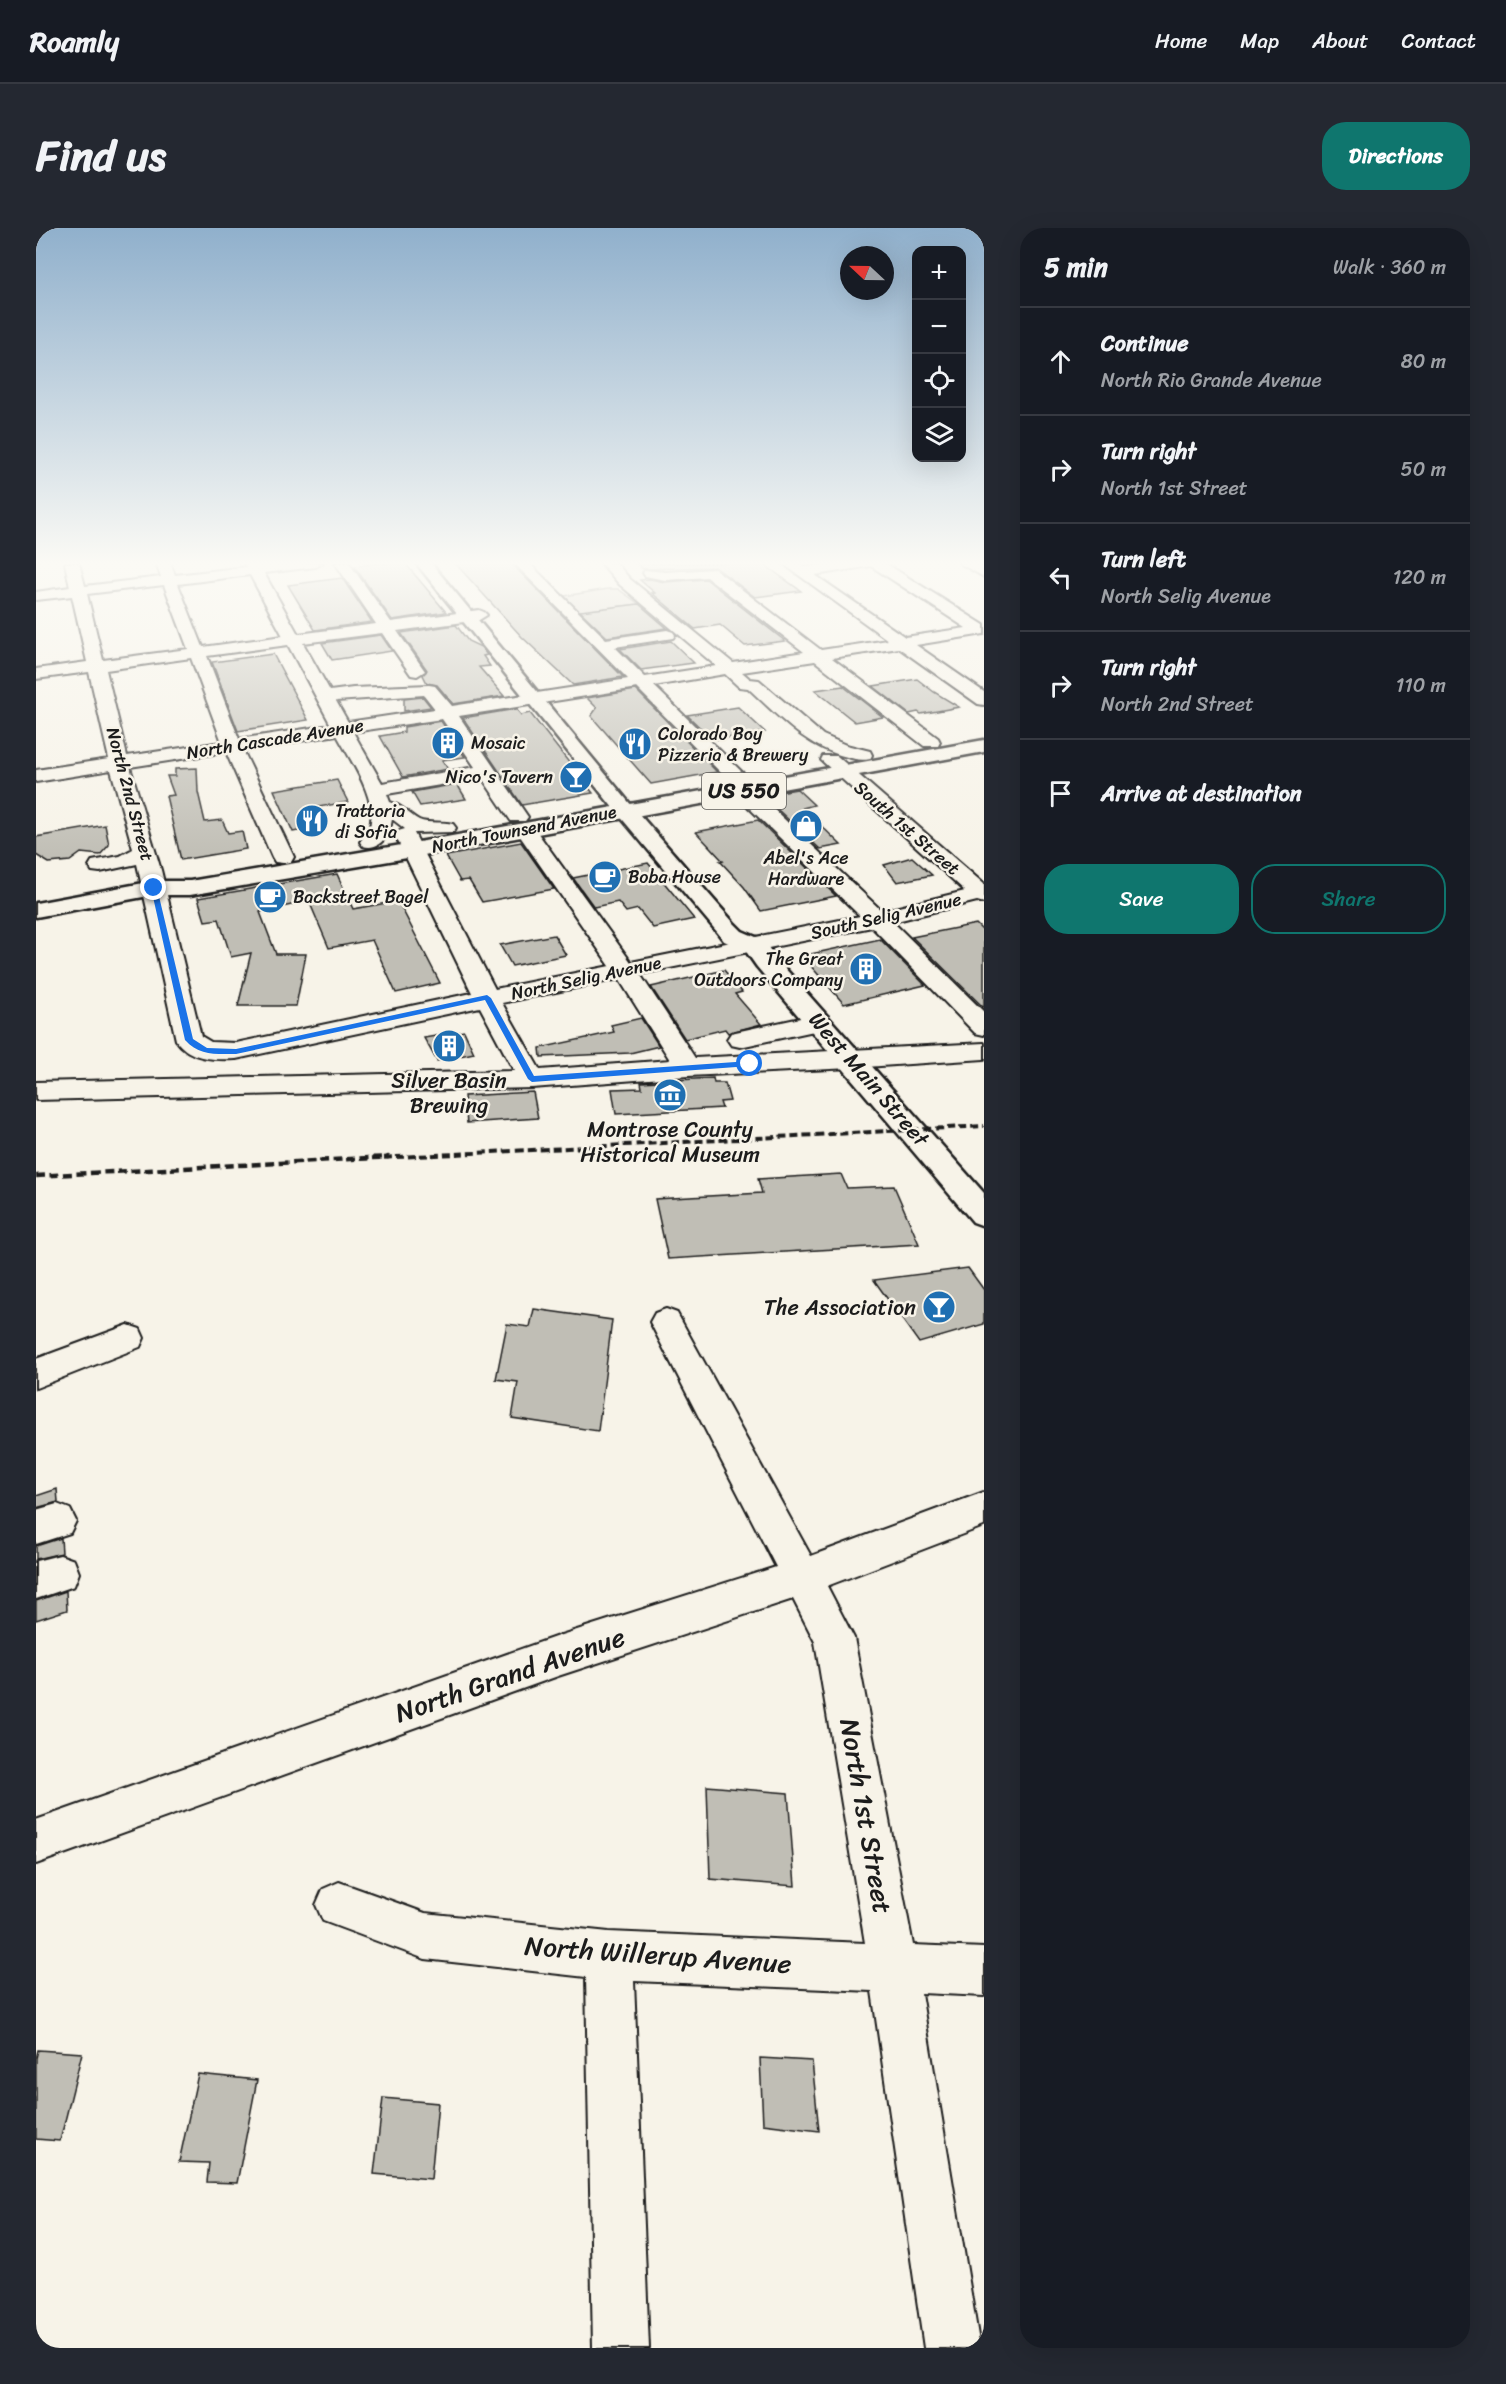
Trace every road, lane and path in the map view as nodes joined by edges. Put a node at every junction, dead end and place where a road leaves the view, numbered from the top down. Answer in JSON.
{"nodes":[{"id":1,"x":96,"y":662,"type":"edge"},
{"id":2,"x":126,"y":662,"type":"edge"},
{"id":3,"x":201,"y":662,"type":"edge"},
{"id":4,"x":305,"y":662,"type":"edge"},
{"id":5,"x":398,"y":662,"type":"edge"},
{"id":6,"x":512,"y":662,"type":"edge"},
{"id":7,"x":620,"y":662,"type":"edge"},
{"id":8,"x":721,"y":662,"type":"edge"},
{"id":9,"x":777,"y":662,"type":"edge"},
{"id":10,"x":825,"y":662,"type":"edge"},
{"id":11,"x":931,"y":662,"type":"edge"},
{"id":12,"x":97,"y":666,"type":"junction"},
{"id":13,"x":729,"y":669,"type":"junction"},
{"id":14,"x":402,"y":672,"type":"junction"},
{"id":15,"x":36,"y":674,"type":"edge"},
{"id":16,"x":745,"y":683,"type":"junction"},
{"id":17,"x":644,"y":687,"type":"junction"},
{"id":18,"x":322,"y":690,"type":"junction"},
{"id":19,"x":429,"y":690,"type":"junction"},
{"id":20,"x":542,"y":698,"type":"junction"},
{"id":21,"x":984,"y":700,"type":"edge"},
{"id":22,"x":447,"y":712,"type":"junction"},
{"id":23,"x":340,"y":728,"type":"junction"},
{"id":24,"x":984,"y":732,"type":"edge"},
{"id":25,"x":931,"y":742,"type":"junction"},
{"id":26,"x":233,"y":745,"type":"junction"},
{"id":27,"x":984,"y":746,"type":"edge"},
{"id":28,"x":863,"y":754,"type":"junction"},
{"id":29,"x":120,"y":763,"type":"junction"},
{"id":30,"x":828,"y":765,"type":"junction"},
{"id":31,"x":484,"y":766,"type":"junction"},
{"id":32,"x":36,"y":776,"type":"edge"},
{"id":33,"x":739,"y":784,"type":"junction"},
{"id":34,"x":374,"y":788,"type":"junction"},
{"id":35,"x":630,"y":802,"type":"junction"},
{"id":36,"x":522,"y":823,"type":"junction"},
{"id":37,"x":446,"y":828,"type":"junction"},
{"id":38,"x":674,"y":835,"type":"dead end"},
{"id":39,"x":370,"y":843,"type":"junction"},
{"id":40,"x":409,"y":843,"type":"junction"},
{"id":41,"x":145,"y":852,"type":"junction"},
{"id":42,"x":282,"y":857,"type":"junction"},
{"id":43,"x":100,"y":866,"type":"dead end"},
{"id":44,"x":711,"y":877,"type":"dead end"},
{"id":45,"x":154,"y":888,"type":"junction"},
{"id":46,"x":983,"y":895,"type":"edge"},
{"id":47,"x":36,"y":910,"type":"edge"},
{"id":48,"x":877,"y":919,"type":"junction"},
{"id":49,"x":754,"y":945,"type":"junction"},
{"id":50,"x":625,"y":970,"type":"junction"},
{"id":51,"x":487,"y":998,"type":"junction"},
{"id":52,"x":819,"y":1022,"type":"junction"},
{"id":53,"x":984,"y":1026,"type":"edge"},
{"id":54,"x":743,"y":1046,"type":"junction"},
{"id":55,"x":207,"y":1051,"type":"joint"},
{"id":56,"x":984,"y":1051,"type":"edge"},
{"id":57,"x":851,"y":1060,"type":"junction"},
{"id":58,"x":688,"y":1067,"type":"junction"},
{"id":59,"x":532,"y":1079,"type":"junction"},
{"id":60,"x":36,"y":1088,"type":"edge"},
{"id":61,"x":984,"y":1214,"type":"edge"},
{"id":62,"x":666,"y":1322,"type":"dead end"},
{"id":63,"x":128,"y":1338,"type":"dead end"},
{"id":64,"x":36,"y":1374,"type":"edge"},
{"id":65,"x":984,"y":1509,"type":"edge"},
{"id":66,"x":803,"y":1577,"type":"junction"},
{"id":67,"x":36,"y":1842,"type":"edge"},
{"id":68,"x":339,"y":1905,"type":"dead end"},
{"id":69,"x":609,"y":1956,"type":"junction"},
{"id":70,"x":893,"y":1969,"type":"junction"},
{"id":71,"x":984,"y":1972,"type":"edge"},
{"id":72,"x":621,"y":2348,"type":"edge"},
{"id":73,"x":952,"y":2348,"type":"edge"}],
"edges":[{"from":1,"to":12,"type":"street","name":"North 2nd Street"},
{"from":2,"to":12,"type":"street"},
{"from":3,"to":26,"type":"street"},
{"from":4,"to":18,"type":"street"},
{"from":5,"to":14,"type":"street"},
{"from":6,"to":20,"type":"main road"},
{"from":7,"to":17,"type":"street"},
{"from":8,"to":13,"type":"street","name":"South 1st Street"},
{"from":9,"to":13,"type":"street","name":"North Cascade Avenue"},
{"from":10,"to":25,"type":"street"},
{"from":11,"to":21,"type":"street"},
{"from":12,"to":15,"type":"street"},
{"from":12,"to":29,"type":"street","name":"North 2nd Street"},
{"from":13,"to":16,"type":"street","name":"South 1st Street"},
{"from":13,"to":17,"type":"street","name":"North Cascade Avenue"},
{"from":14,"to":18,"type":"street"},
{"from":14,"to":19,"type":"street"},
{"from":16,"to":28,"type":"street","name":"South 1st Street"},
{"from":16,"to":30,"type":"street","name":"South 1st Street"},
{"from":17,"to":20,"type":"street","name":"North Cascade Avenue"},
{"from":17,"to":33,"type":"street"},
{"from":18,"to":19,"type":"street"},
{"from":18,"to":23,"type":"street"},
{"from":19,"to":22,"type":"street"},
{"from":20,"to":22,"type":"street","name":"North Cascade Avenue"},
{"from":20,"to":35,"type":"main road"},
{"from":22,"to":23,"type":"street","name":"North Cascade Avenue"},
{"from":22,"to":31,"type":"street"},
{"from":23,"to":26,"type":"street","name":"North Cascade Avenue"},
{"from":23,"to":34,"type":"street"},
{"from":24,"to":25,"type":"main road","number":"US 550"},
{"from":25,"to":28,"type":"main road","number":"US 550"},
{"from":26,"to":29,"type":"street","name":"North Cascade Avenue"},
{"from":26,"to":42,"type":"street"},
{"from":27,"to":30,"type":"main road","number":"US 550"},
{"from":28,"to":30,"type":"main road","number":"US 550"},
{"from":29,"to":32,"type":"street","name":"North Cascade Avenue"},
{"from":29,"to":41,"type":"street","name":"North 2nd Street"},
{"from":30,"to":33,"type":"main road","number":"US 550"},
{"from":30,"to":33,"type":"main road","number":"US 550"},
{"from":30,"to":46,"type":"street","name":"South 1st Street"},
{"from":31,"to":34,"type":"street"},
{"from":31,"to":36,"type":"street"},
{"from":33,"to":35,"type":"main road","number":"US 550"},
{"from":33,"to":48,"type":"street"},
{"from":34,"to":37,"type":"street"},
{"from":34,"to":39,"type":"street"},
{"from":35,"to":36,"type":"main road","name":"North Townsend Avenue","number":"US 550"},
{"from":35,"to":38,"type":"main road"},
{"from":35,"to":49,"type":"main road","name":"West Main Street"},
{"from":36,"to":37,"type":"main road","name":"North Townsend Avenue","number":"US 550"},
{"from":36,"to":40,"type":"main road","name":"North Townsend Avenue","number":"US 550"},
{"from":36,"to":50,"type":"street"},
{"from":37,"to":40,"type":"main road","name":"North Townsend Avenue","number":"US 550"},
{"from":39,"to":40,"type":"main road","name":"North Townsend Avenue","number":"US 550"},
{"from":39,"to":42,"type":"main road","name":"North Townsend Avenue","number":"US 550"},
{"from":40,"to":45,"type":"main road","name":"North Townsend Avenue","number":"US 550"},
{"from":40,"to":51,"type":"street"},
{"from":41,"to":43,"type":"street"},
{"from":41,"to":45,"type":"street","name":"North 2nd Street"},
{"from":42,"to":45,"type":"main road","name":"North Townsend Avenue","number":"US 550"},
{"from":44,"to":49,"type":"main road","name":"West Main Street"},
{"from":45,"to":47,"type":"main road","name":"North Townsend Avenue","number":"US 550"},
{"from":45,"to":55,"type":"street","name":"North 2nd Street"},
{"from":46,"to":48,"type":"street","name":"South Selig Avenue"},
{"from":48,"to":49,"type":"street","name":"South Selig Avenue"},
{"from":48,"to":53,"type":"street"},
{"from":49,"to":50,"type":"street","name":"North Selig Avenue"},
{"from":49,"to":52,"type":"main road","name":"West Main Street"},
{"from":50,"to":51,"type":"street","name":"North Selig Avenue"},
{"from":50,"to":58,"type":"street"},
{"from":51,"to":55,"type":"street","name":"North Selig Avenue"},
{"from":51,"to":59,"type":"street"},
{"from":52,"to":54,"type":"street"},
{"from":52,"to":57,"type":"main road","name":"West Main Street"},
{"from":54,"to":57,"type":"street"},
{"from":54,"to":58,"type":"street"},
{"from":56,"to":57,"type":"street"},
{"from":57,"to":61,"type":"main road","name":"West Main Street"},
{"from":58,"to":59,"type":"street"},
{"from":59,"to":60,"type":"street"},
{"from":62,"to":66,"type":"street","name":"North 1st Street"},
{"from":63,"to":64,"type":"street"},
{"from":65,"to":66,"type":"street","name":"North Grand Avenue"},
{"from":66,"to":67,"type":"street","name":"North Grand Avenue"},
{"from":66,"to":70,"type":"street","name":"North 1st Street"},
{"from":68,"to":69,"type":"street","name":"North Willerup Avenue"},
{"from":69,"to":70,"type":"street","name":"North Willerup Avenue"},
{"from":69,"to":72,"type":"street"},
{"from":70,"to":71,"type":"street","name":"North Willerup Avenue"},
{"from":70,"to":73,"type":"street","name":"North 1st Street"}]}
